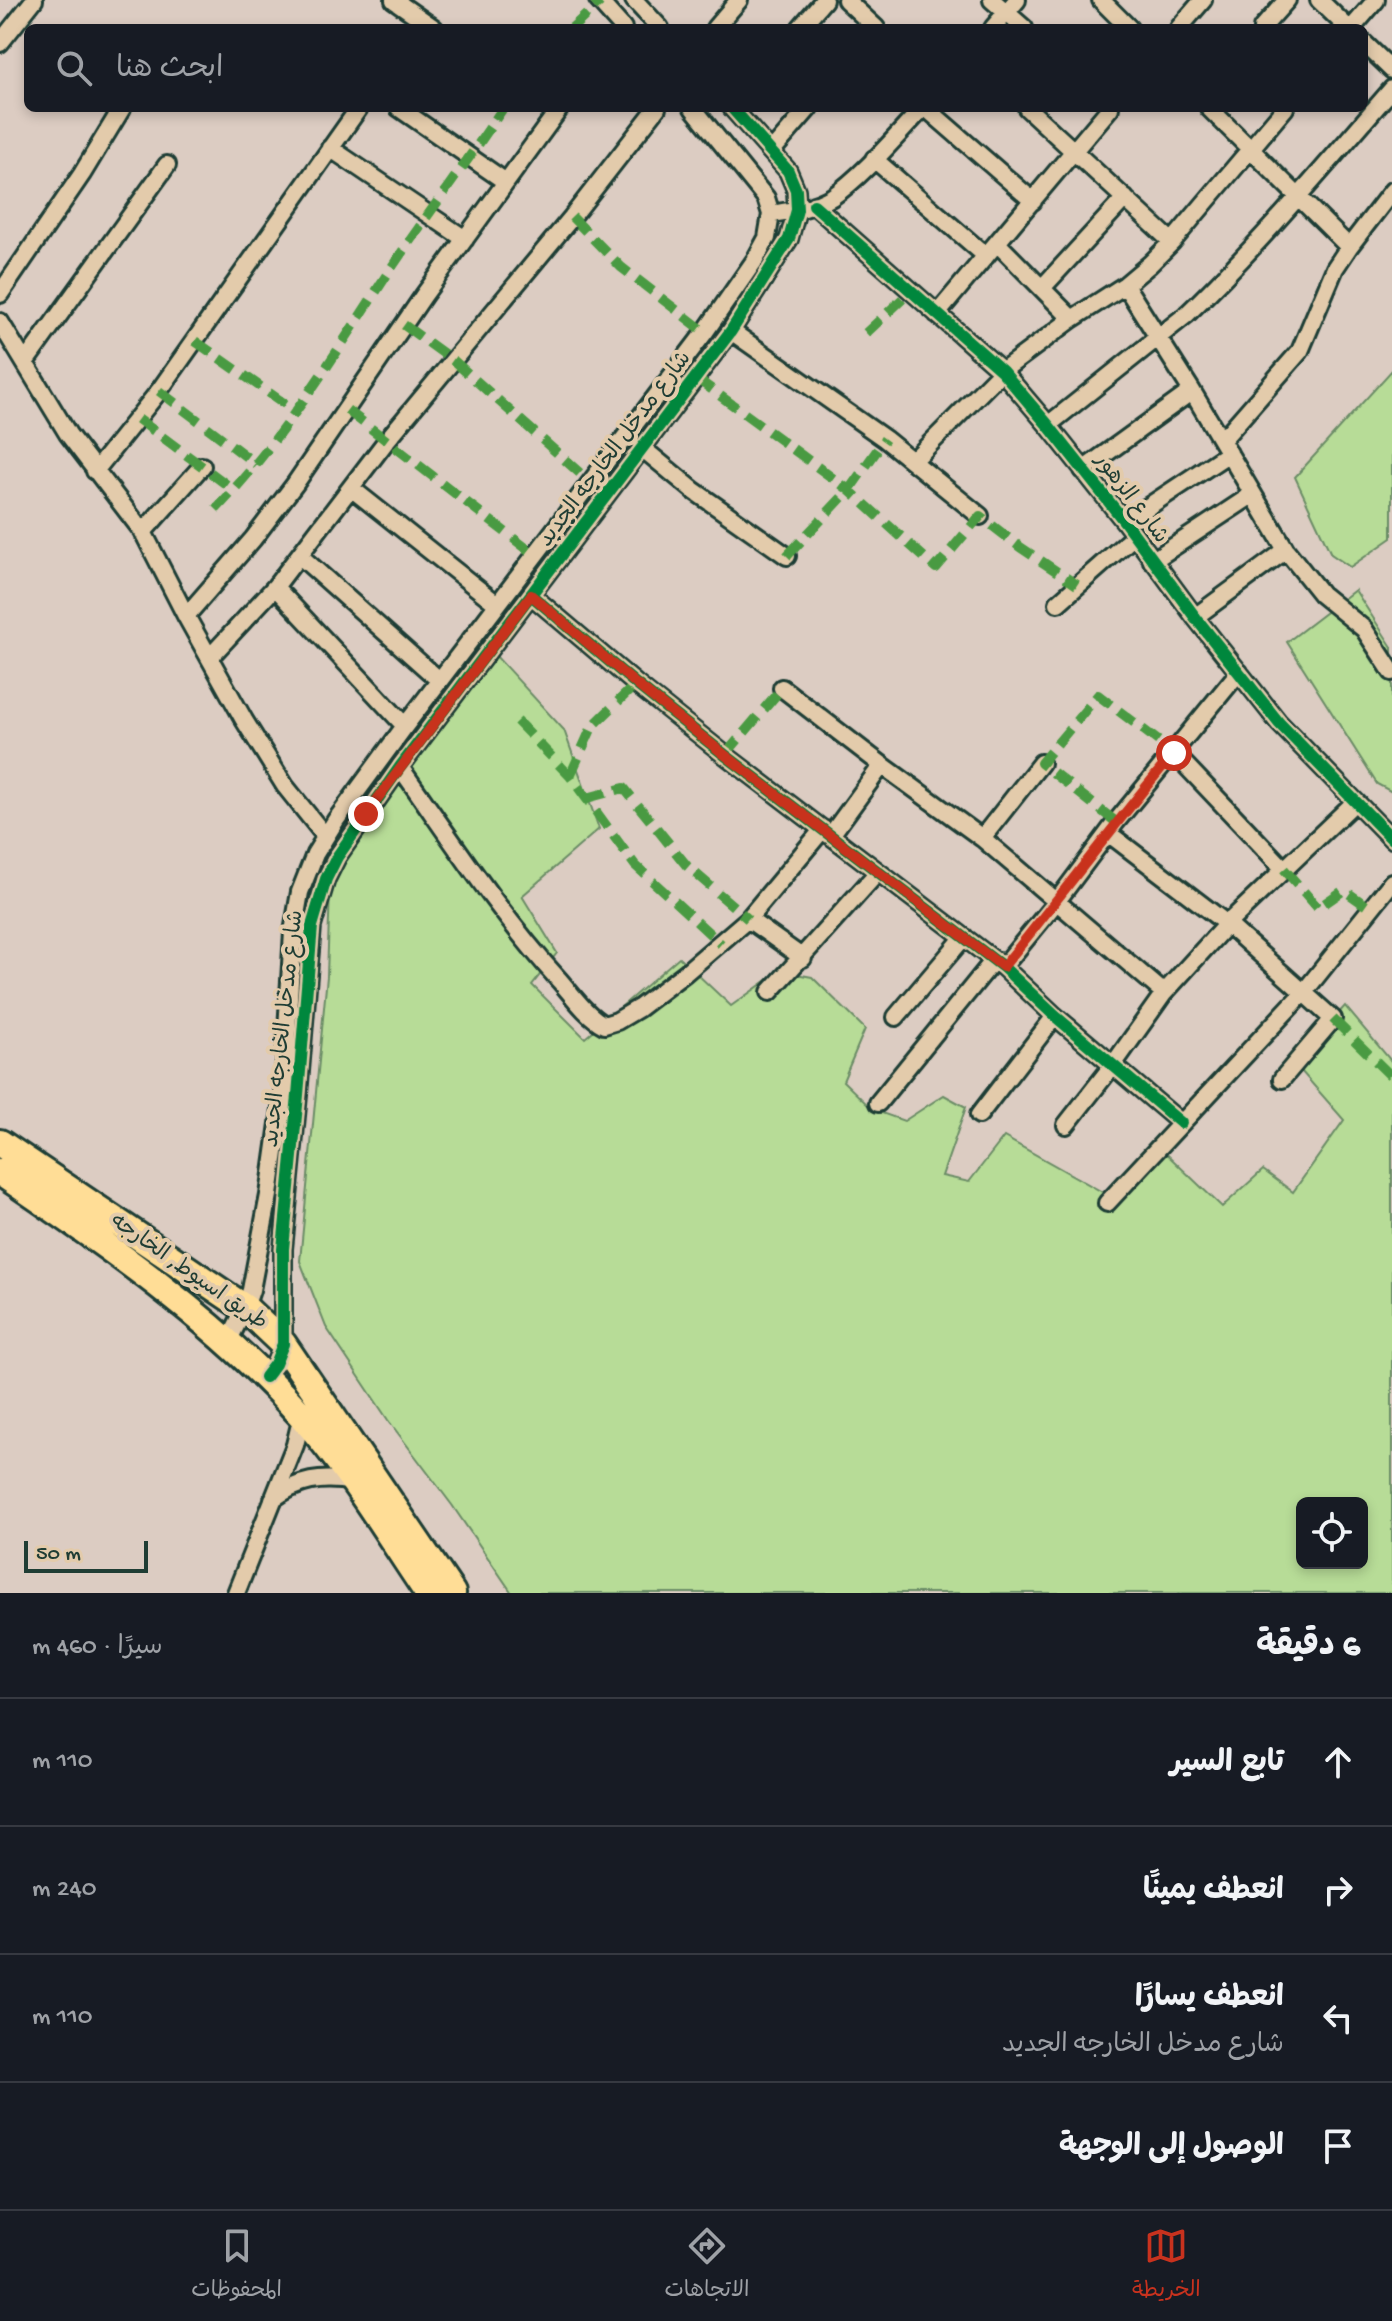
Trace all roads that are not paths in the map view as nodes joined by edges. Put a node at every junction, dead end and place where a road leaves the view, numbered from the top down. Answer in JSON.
{"nodes":[{"id":1,"x":34,"y":0,"type":"edge"},
{"id":2,"x":394,"y":0,"type":"edge"},
{"id":3,"x":598,"y":0,"type":"edge"},
{"id":4,"x":634,"y":0,"type":"edge"},
{"id":5,"x":739,"y":0,"type":"edge"},
{"id":6,"x":824,"y":0,"type":"edge"},
{"id":7,"x":846,"y":0,"type":"edge"},
{"id":8,"x":992,"y":0,"type":"edge"},
{"id":9,"x":1203,"y":0,"type":"edge"},
{"id":10,"x":1287,"y":0,"type":"edge"},
{"id":11,"x":1319,"y":0,"type":"edge"},
{"id":12,"x":1376,"y":0,"type":"edge"},
{"id":13,"x":1106,"y":2,"type":"edge"},
{"id":14,"x":1012,"y":6,"type":"edge"},
{"id":15,"x":423,"y":24,"type":"edge"},
{"id":16,"x":619,"y":24,"type":"edge"},
{"id":17,"x":656,"y":24,"type":"edge"},
{"id":18,"x":718,"y":24,"type":"edge"},
{"id":19,"x":803,"y":24,"type":"edge"},
{"id":20,"x":872,"y":24,"type":"edge"},
{"id":21,"x":996,"y":24,"type":"edge"},
{"id":22,"x":1022,"y":24,"type":"edge"},
{"id":23,"x":1125,"y":24,"type":"edge"},
{"id":24,"x":1182,"y":24,"type":"edge"},
{"id":25,"x":1266,"y":24,"type":"edge"},
{"id":26,"x":1346,"y":24,"type":"edge"},
{"id":27,"x":1354,"y":24,"type":"edge"},
{"id":28,"x":0,"y":43,"type":"edge"},
{"id":29,"x":1368,"y":47,"type":"edge"},
{"id":30,"x":1391,"y":68,"type":"edge"},
{"id":31,"x":1392,"y":89,"type":"edge"},
{"id":32,"x":120,"y":112,"type":"edge"},
{"id":33,"x":356,"y":112,"type":"edge"},
{"id":34,"x":408,"y":112,"type":"edge"},
{"id":35,"x":557,"y":112,"type":"edge"},
{"id":36,"x":654,"y":112,"type":"edge"},
{"id":37,"x":696,"y":112,"type":"edge"},
{"id":38,"x":736,"y":112,"type":"edge"},
{"id":39,"x":806,"y":112,"type":"edge"},
{"id":40,"x":920,"y":112,"type":"edge"},
{"id":41,"x":929,"y":112,"type":"edge"},
{"id":42,"x":1031,"y":112,"type":"edge"},
{"id":43,"x":1107,"y":112,"type":"edge"},
{"id":44,"x":1213,"y":112,"type":"edge"},
{"id":45,"x":1282,"y":112,"type":"edge"},
{"id":46,"x":330,"y":148,"type":"junction"},
{"id":47,"x":1251,"y":149,"type":"junction"},
{"id":48,"x":771,"y":152,"type":"junction"},
{"id":49,"x":1074,"y":152,"type":"junction"},
{"id":50,"x":874,"y":159,"type":"junction"},
{"id":51,"x":167,"y":165,"type":"dead end"},
{"id":52,"x":506,"y":182,"type":"junction"},
{"id":53,"x":1392,"y":191,"type":"edge"},
{"id":54,"x":1299,"y":196,"type":"junction"},
{"id":55,"x":1125,"y":198,"type":"junction"},
{"id":56,"x":1033,"y":201,"type":"junction"},
{"id":57,"x":814,"y":205,"type":"junction"},
{"id":58,"x":797,"y":210,"type":"junction"},
{"id":59,"x":771,"y":214,"type":"junction"},
{"id":60,"x":465,"y":239,"type":"junction"},
{"id":61,"x":1172,"y":242,"type":"junction"},
{"id":62,"x":1349,"y":247,"type":"junction"},
{"id":63,"x":991,"y":250,"type":"junction"},
{"id":64,"x":1125,"y":285,"type":"junction"},
{"id":65,"x":1042,"y":288,"type":"junction"},
{"id":66,"x":0,"y":294,"type":"edge"},
{"id":67,"x":937,"y":314,"type":"junction"},
{"id":68,"x":1072,"y":319,"type":"junction"},
{"id":69,"x":0,"y":322,"type":"edge"},
{"id":70,"x":731,"y":331,"type":"junction"},
{"id":71,"x":1158,"y":337,"type":"junction"},
{"id":72,"x":26,"y":361,"type":"junction"},
{"id":73,"x":1002,"y":371,"type":"junction"},
{"id":74,"x":1192,"y":391,"type":"junction"},
{"id":75,"x":1048,"y":425,"type":"junction"},
{"id":76,"x":1225,"y":446,"type":"junction"},
{"id":77,"x":642,"y":448,"type":"junction"},
{"id":78,"x":913,"y":461,"type":"junction"},
{"id":79,"x":202,"y":466,"type":"dead end"},
{"id":80,"x":1083,"y":470,"type":"junction"},
{"id":81,"x":95,"y":471,"type":"junction"},
{"id":82,"x":351,"y":488,"type":"junction"},
{"id":83,"x":1252,"y":495,"type":"junction"},
{"id":84,"x":980,"y":516,"type":"dead end"},
{"id":85,"x":1130,"y":529,"type":"junction"},
{"id":86,"x":143,"y":532,"type":"junction"},
{"id":87,"x":1286,"y":550,"type":"junction"},
{"id":88,"x":300,"y":556,"type":"junction"},
{"id":89,"x":787,"y":556,"type":"dead end"},
{"id":90,"x":1152,"y":561,"type":"junction"},
{"id":91,"x":275,"y":587,"type":"junction"},
{"id":92,"x":531,"y":595,"type":"junction"},
{"id":93,"x":1058,"y":603,"type":"dead end"},
{"id":94,"x":497,"y":604,"type":"junction"},
{"id":95,"x":186,"y":616,"type":"junction"},
{"id":96,"x":1195,"y":617,"type":"junction"},
{"id":97,"x":210,"y":657,"type":"junction"},
{"id":98,"x":1239,"y":672,"type":"junction"},
{"id":99,"x":1392,"y":672,"type":"edge"},
{"id":100,"x":439,"y":680,"type":"junction"},
{"id":101,"x":782,"y":688,"type":"dead end"},
{"id":102,"x":405,"y":726,"type":"junction"},
{"id":103,"x":1174,"y":753,"type":"junction"},
{"id":104,"x":1041,"y":763,"type":"dead end"},
{"id":105,"x":882,"y":765,"type":"junction"},
{"id":106,"x":400,"y":767,"type":"junction"},
{"id":107,"x":1355,"y":802,"type":"junction"},
{"id":108,"x":827,"y":832,"type":"junction"},
{"id":109,"x":1108,"y":833,"type":"junction"},
{"id":110,"x":325,"y":836,"type":"junction"},
{"id":111,"x":982,"y":838,"type":"junction"},
{"id":112,"x":1392,"y":839,"type":"edge"},
{"id":113,"x":1284,"y":869,"type":"junction"},
{"id":114,"x":878,"y":872,"type":"junction"},
{"id":115,"x":1392,"y":882,"type":"edge"},
{"id":116,"x":1057,"y":901,"type":"junction"},
{"id":117,"x":748,"y":919,"type":"junction"},
{"id":118,"x":1227,"y":924,"type":"junction"},
{"id":119,"x":964,"y":937,"type":"junction"},
{"id":120,"x":803,"y":958,"type":"junction"},
{"id":121,"x":999,"y":964,"type":"junction"},
{"id":122,"x":770,"y":992,"type":"dead end"},
{"id":123,"x":1304,"y":992,"type":"junction"},
{"id":124,"x":1164,"y":993,"type":"junction"},
{"id":125,"x":1055,"y":1016,"type":"junction"},
{"id":126,"x":896,"y":1017,"type":"dead end"},
{"id":127,"x":1113,"y":1065,"type":"junction"},
{"id":128,"x":1282,"y":1079,"type":"dead end"},
{"id":129,"x":878,"y":1103,"type":"dead end"},
{"id":130,"x":979,"y":1115,"type":"dead end"},
{"id":131,"x":1181,"y":1123,"type":"junction"},
{"id":132,"x":1066,"y":1125,"type":"dead end"},
{"id":133,"x":0,"y":1143,"type":"edge"},
{"id":134,"x":0,"y":1172,"type":"edge"},
{"id":135,"x":269,"y":1195,"type":"junction"},
{"id":136,"x":289,"y":1198,"type":"junction"},
{"id":137,"x":1107,"y":1203,"type":"dead end"},
{"id":138,"x":245,"y":1308,"type":"junction"},
{"id":139,"x":228,"y":1342,"type":"junction"},
{"id":140,"x":283,"y":1344,"type":"junction"},
{"id":141,"x":265,"y":1377,"type":"junction"},
{"id":142,"x":302,"y":1416,"type":"junction"},
{"id":143,"x":361,"y":1476,"type":"junction"},
{"id":144,"x":271,"y":1500,"type":"junction"},
{"id":145,"x":236,"y":1593,"type":"edge"},
{"id":146,"x":428,"y":1593,"type":"edge"},
{"id":147,"x":452,"y":1593,"type":"edge"}],
"edges":[{"from":1,"to":28,"type":"street"},
{"from":2,"to":15,"type":"street"},
{"from":3,"to":16,"type":"street"},
{"from":4,"to":17,"type":"street"},
{"from":5,"to":18,"type":"street"},
{"from":6,"to":19,"type":"street"},
{"from":7,"to":20,"type":"street"},
{"from":8,"to":14,"type":"street"},
{"from":9,"to":24,"type":"street"},
{"from":10,"to":25,"type":"street"},
{"from":11,"to":26,"type":"street"},
{"from":12,"to":27,"type":"street"},
{"from":13,"to":23,"type":"street"},
{"from":14,"to":21,"type":"street"},
{"from":14,"to":22,"type":"street"},
{"from":29,"to":30,"type":"street"},
{"from":31,"to":54,"type":"street"},
{"from":32,"to":66,"type":"street"},
{"from":33,"to":46,"type":"street"},
{"from":34,"to":52,"type":"street"},
{"from":35,"to":52,"type":"street"},
{"from":36,"to":82,"type":"street"},
{"from":37,"to":59,"type":"street"},
{"from":38,"to":48,"type":"street"},
{"from":39,"to":48,"type":"street"},
{"from":40,"to":50,"type":"street"},
{"from":41,"to":56,"type":"street"},
{"from":42,"to":49,"type":"street"},
{"from":43,"to":49,"type":"street"},
{"from":44,"to":47,"type":"street"},
{"from":45,"to":47,"type":"street"},
{"from":46,"to":60,"type":"street"},
{"from":46,"to":81,"type":"street"},
{"from":47,"to":54,"type":"street"},
{"from":47,"to":61,"type":"street"},
{"from":48,"to":58,"type":"street"},
{"from":49,"to":55,"type":"street"},
{"from":49,"to":56,"type":"street"},
{"from":50,"to":57,"type":"street"},
{"from":50,"to":63,"type":"street"},
{"from":51,"to":72,"type":"street"},
{"from":52,"to":60,"type":"street"},
{"from":53,"to":62,"type":"street"},
{"from":54,"to":62,"type":"street"},
{"from":54,"to":71,"type":"street"},
{"from":55,"to":61,"type":"street"},
{"from":55,"to":65,"type":"street"},
{"from":56,"to":63,"type":"street"},
{"from":57,"to":58,"type":"street"},
{"from":57,"to":67,"type":"street","name":"شارع الزهور"},
{"from":58,"to":59,"type":"street"},
{"from":58,"to":70,"type":"street","name":"شارع مدخل الخارجه الجديد"},
{"from":59,"to":94,"type":"street","name":"شارع مدخل الخارجه الجديد"},
{"from":60,"to":95,"type":"street"},
{"from":61,"to":64,"type":"street"},
{"from":62,"to":76,"type":"street"},
{"from":63,"to":65,"type":"street"},
{"from":63,"to":67,"type":"street"},
{"from":64,"to":68,"type":"street"},
{"from":64,"to":71,"type":"street"},
{"from":65,"to":68,"type":"street"},
{"from":67,"to":73,"type":"street","name":"شارع الزهور"},
{"from":68,"to":73,"type":"street"},
{"from":69,"to":72,"type":"street"},
{"from":70,"to":77,"type":"street","name":"شارع مدخل الخارجه الجديد"},
{"from":70,"to":78,"type":"street"},
{"from":71,"to":74,"type":"street"},
{"from":71,"to":75,"type":"street"},
{"from":72,"to":81,"type":"street"},
{"from":73,"to":75,"type":"street","name":"شارع الزهور"},
{"from":73,"to":78,"type":"street"},
{"from":74,"to":76,"type":"street"},
{"from":74,"to":80,"type":"street"},
{"from":75,"to":80,"type":"street","name":"شارع الزهور"},
{"from":76,"to":83,"type":"street"},
{"from":76,"to":85,"type":"street"},
{"from":77,"to":89,"type":"street"},
{"from":77,"to":92,"type":"street","name":"شارع مدخل الخارجه الجديد"},
{"from":78,"to":84,"type":"street"},
{"from":79,"to":86,"type":"street"},
{"from":80,"to":85,"type":"street","name":"شارع الزهور"},
{"from":81,"to":86,"type":"street"},
{"from":82,"to":88,"type":"street"},
{"from":82,"to":94,"type":"street"},
{"from":83,"to":87,"type":"street"},
{"from":83,"to":90,"type":"street"},
{"from":85,"to":90,"type":"street","name":"شارع الزهور"},
{"from":85,"to":93,"type":"street"},
{"from":86,"to":95,"type":"street"},
{"from":87,"to":96,"type":"street"},
{"from":87,"to":99,"type":"street"},
{"from":88,"to":91,"type":"street"},
{"from":88,"to":100,"type":"street"},
{"from":90,"to":96,"type":"street","name":"شارع الزهور"},
{"from":91,"to":97,"type":"street"},
{"from":91,"to":102,"type":"street"},
{"from":92,"to":106,"type":"street","name":"شارع مدخل الخارجه الجديد"},
{"from":92,"to":108,"type":"street"},
{"from":94,"to":100,"type":"street","name":"شارع مدخل الخارجه الجديد"},
{"from":95,"to":97,"type":"street"},
{"from":96,"to":98,"type":"street","name":"شارع الزهور"},
{"from":97,"to":110,"type":"street"},
{"from":98,"to":103,"type":"street"},
{"from":98,"to":107,"type":"street","name":"شارع الزهور"},
{"from":100,"to":102,"type":"street","name":"شارع مدخل الخارجه الجديد"},
{"from":101,"to":105,"type":"street"},
{"from":102,"to":110,"type":"street","name":"شارع مدخل الخارجه الجديد"},
{"from":103,"to":109,"type":"street"},
{"from":103,"to":113,"type":"street"},
{"from":104,"to":111,"type":"street"},
{"from":105,"to":108,"type":"street"},
{"from":105,"to":111,"type":"street"},
{"from":106,"to":117,"type":"street"},
{"from":106,"to":136,"type":"street","name":"شارع مدخل الخارجه الجديد"},
{"from":107,"to":112,"type":"street","name":"شارع الزهور"},
{"from":107,"to":113,"type":"street"},
{"from":108,"to":114,"type":"street"},
{"from":108,"to":117,"type":"street"},
{"from":109,"to":116,"type":"street"},
{"from":109,"to":118,"type":"street"},
{"from":110,"to":135,"type":"street","name":"شارع مدخل الخارجه الجديد"},
{"from":111,"to":116,"type":"street"},
{"from":113,"to":118,"type":"street"},
{"from":114,"to":119,"type":"street"},
{"from":114,"to":120,"type":"street"},
{"from":115,"to":123,"type":"street"},
{"from":116,"to":121,"type":"street"},
{"from":116,"to":124,"type":"street"},
{"from":117,"to":120,"type":"street"},
{"from":118,"to":123,"type":"street"},
{"from":118,"to":124,"type":"street"},
{"from":119,"to":121,"type":"street"},
{"from":119,"to":126,"type":"street"},
{"from":120,"to":122,"type":"street"},
{"from":121,"to":125,"type":"street"},
{"from":121,"to":129,"type":"street"},
{"from":123,"to":128,"type":"street"},
{"from":123,"to":131,"type":"street"},
{"from":124,"to":127,"type":"street"},
{"from":125,"to":127,"type":"street"},
{"from":125,"to":130,"type":"street"},
{"from":127,"to":131,"type":"street"},
{"from":127,"to":132,"type":"street"},
{"from":131,"to":137,"type":"street"},
{"from":133,"to":138,"type":"highway","name":"طريق اسيوط, الخارجه"},
{"from":134,"to":139,"type":"highway","name":"طريق اسيوط, الخارجه"},
{"from":135,"to":136,"type":"street"},
{"from":135,"to":138,"type":"street","name":"شارع مدخل الخارجه الجديد"},
{"from":136,"to":140,"type":"street","name":"شارع مدخل الخارجه الجديد"},
{"from":138,"to":139,"type":"street","name":"شارع مدخل الخارجه الجديد"},
{"from":138,"to":140,"type":"highway","name":"طريق اسيوط, الخارجه"},
{"from":139,"to":141,"type":"highway","name":"طريق اسيوط, الخارجه"},
{"from":140,"to":141,"type":"street","name":"شارع مدخل الخارجه الجديد"},
{"from":140,"to":143,"type":"highway","name":"طريق اسيوط, الخارجه"},
{"from":141,"to":142,"type":"highway","name":"طريق اسيوط, الخارجه"},
{"from":142,"to":143,"type":"highway","name":"طريق اسيوط, الخارجه"},
{"from":142,"to":144,"type":"street"},
{"from":143,"to":144,"type":"street"},
{"from":143,"to":146,"type":"highway","name":"طريق اسيوط, الخارجه"},
{"from":143,"to":147,"type":"highway","name":"طريق اسيوط, الخارجه"},
{"from":144,"to":145,"type":"street"}]}
